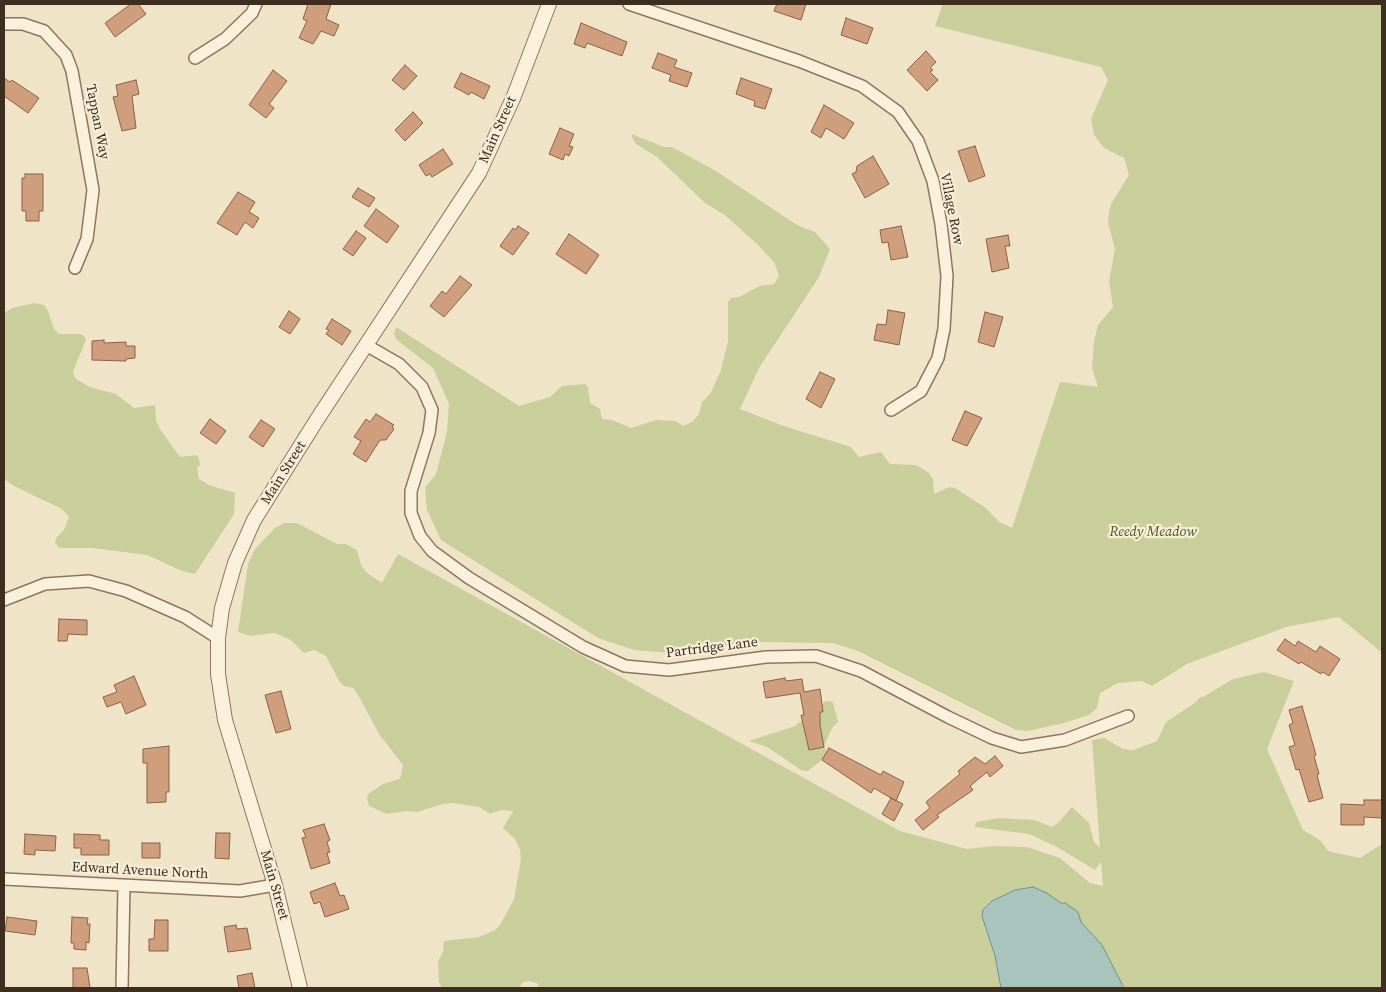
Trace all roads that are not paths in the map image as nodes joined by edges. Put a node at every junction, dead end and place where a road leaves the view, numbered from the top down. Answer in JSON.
{"nodes":[{"id":1,"x":256,"y":4,"type":"edge"},
{"id":2,"x":548,"y":4,"type":"edge"},
{"id":3,"x":629,"y":4,"type":"edge"},
{"id":4,"x":4,"y":24,"type":"edge"},
{"id":5,"x":195,"y":58,"type":"dead end"},
{"id":6,"x":75,"y":268,"type":"dead end"},
{"id":7,"x":366,"y":345,"type":"junction"},
{"id":8,"x":892,"y":410,"type":"dead end"},
{"id":9,"x":4,"y":600,"type":"edge"},
{"id":10,"x":218,"y":638,"type":"junction"},
{"id":11,"x":1128,"y":716,"type":"dead end"},
{"id":12,"x":4,"y":880,"type":"edge"},
{"id":13,"x":275,"y":885,"type":"junction"},
{"id":14,"x":124,"y":886,"type":"junction"},
{"id":15,"x":122,"y":988,"type":"edge"},
{"id":16,"x":300,"y":988,"type":"edge"}],
"edges":[{"from":1,"to":5,"type":"street"},
{"from":2,"to":7,"type":"street","name":"Main Street"},
{"from":3,"to":8,"type":"street","name":"Village Row"},
{"from":4,"to":6,"type":"street","name":"Tappan Way"},
{"from":7,"to":10,"type":"street","name":"Main Street"},
{"from":7,"to":11,"type":"street","name":"Partridge Lane"},
{"from":9,"to":10,"type":"street"},
{"from":10,"to":13,"type":"street","name":"Main Street"},
{"from":12,"to":14,"type":"street","name":"Edward Avenue North"},
{"from":13,"to":14,"type":"street","name":"Edward Avenue North"},
{"from":13,"to":16,"type":"street","name":"Main Street"},
{"from":14,"to":15,"type":"street"}]}
